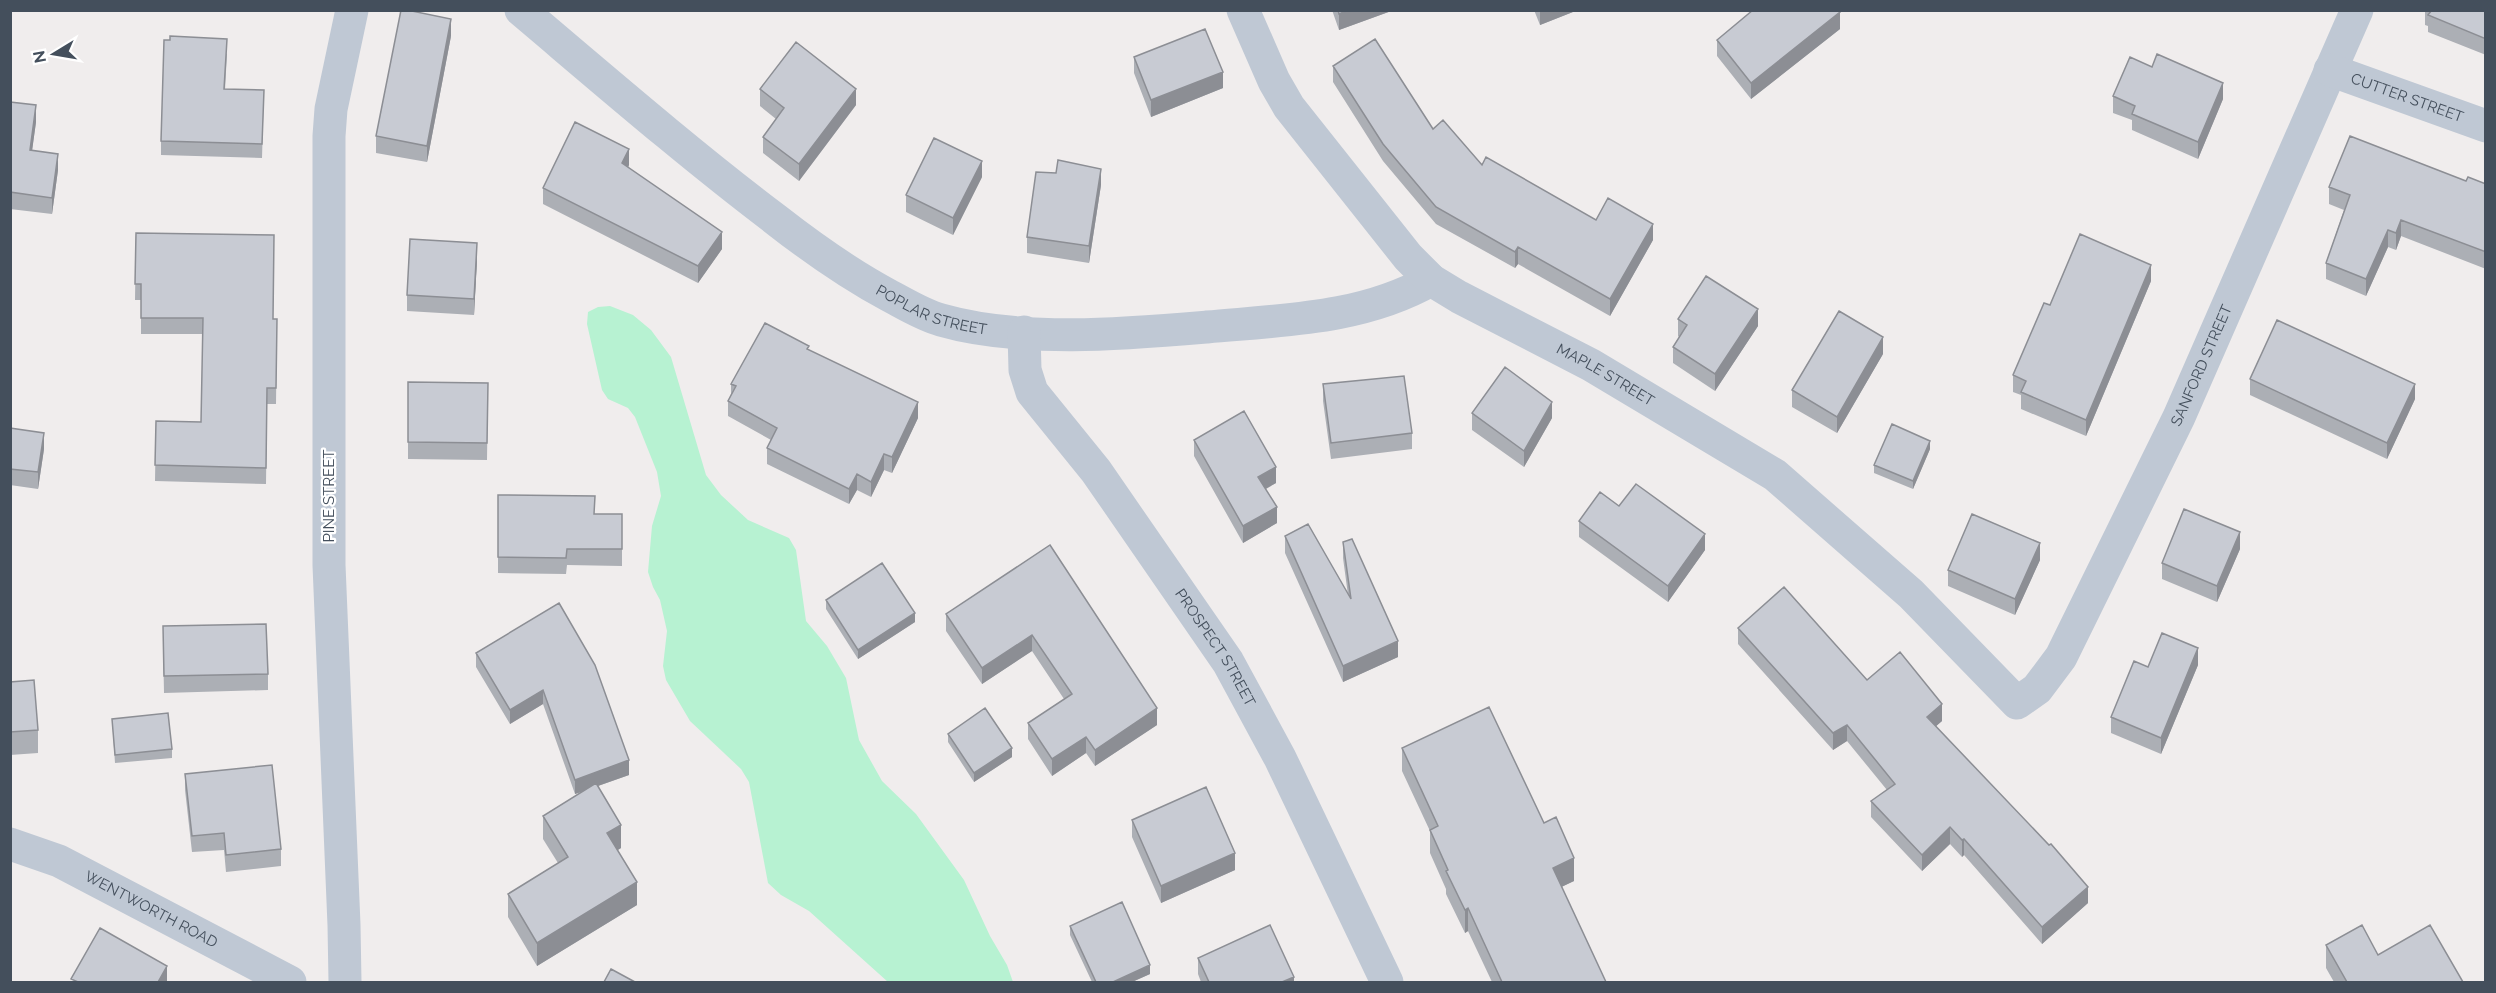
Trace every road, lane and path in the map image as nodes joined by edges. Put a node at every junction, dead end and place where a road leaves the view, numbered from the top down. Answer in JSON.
{"nodes":[{"id":1,"x":352,"y":10,"type":"edge"},
{"id":2,"x":521,"y":10,"type":"edge"},
{"id":3,"x":1243,"y":10,"type":"edge"},
{"id":4,"x":2357,"y":10,"type":"edge"},
{"id":5,"x":2330,"y":70,"type":"junction"},
{"id":6,"x":2486,"y":126,"type":"edge"},
{"id":7,"x":1431,"y":279,"type":"junction"},
{"id":8,"x":1024,"y":332,"type":"junction"},
{"id":9,"x":2017,"y":703,"type":"joint"},
{"id":10,"x":10,"y":844,"type":"edge"},
{"id":11,"x":290,"y":982,"type":"edge"},
{"id":12,"x":345,"y":982,"type":"edge"},
{"id":13,"x":1387,"y":982,"type":"edge"}],
"edges":[{"from":1,"to":12,"type":"street","name":"PINE STREET"},
{"from":2,"to":8,"type":"street","name":"POPLAR STREET"},
{"from":3,"to":7,"type":"street","name":"MAPLE STREET"},
{"from":4,"to":5,"type":"street","name":"SANFORD STREET"},
{"from":5,"to":6,"type":"street","name":"CUTTER STREET"},
{"from":5,"to":9,"type":"street","name":"SANFORD STREET"},
{"from":7,"to":8,"type":"street","name":"POPLAR STREET"},
{"from":7,"to":9,"type":"street","name":"MAPLE STREET"},
{"from":8,"to":13,"type":"street","name":"PROSPECT STREET"},
{"from":10,"to":11,"type":"street","name":"WENTWORTH ROAD"}]}
